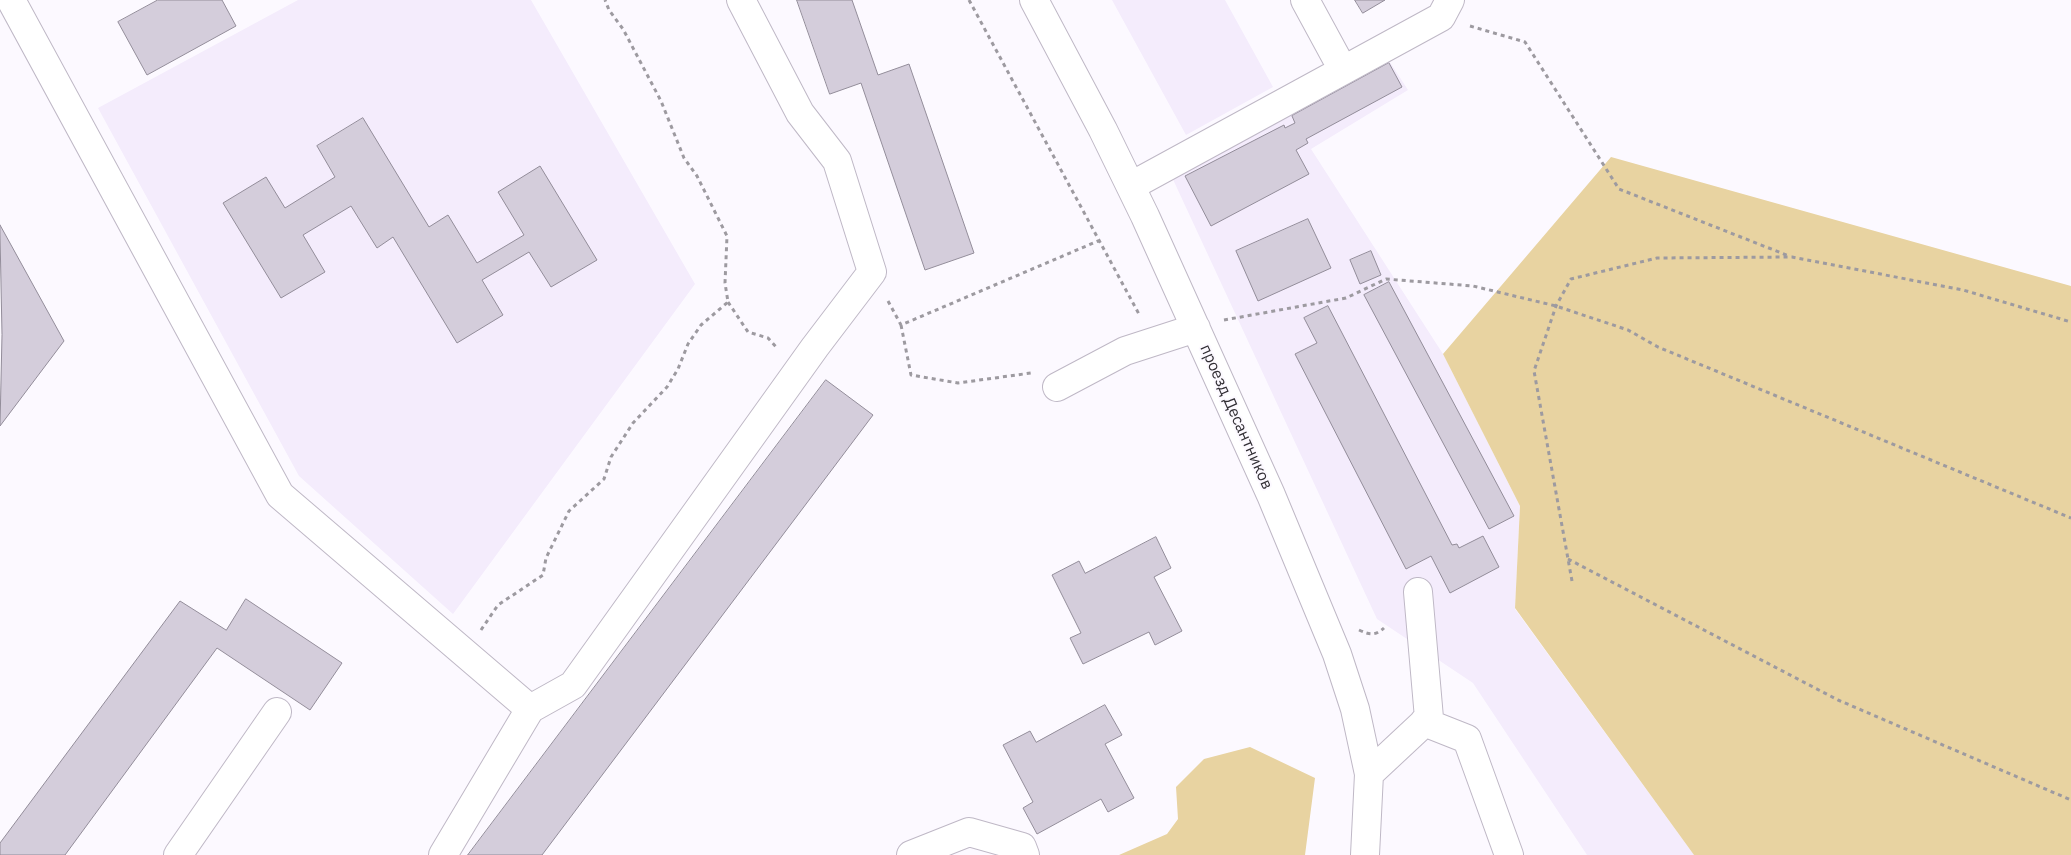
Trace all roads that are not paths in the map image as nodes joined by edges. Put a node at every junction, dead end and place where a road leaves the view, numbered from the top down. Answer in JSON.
{"nodes":[{"id":1,"x":11,"y":0,"type":"edge"},
{"id":2,"x":741,"y":0,"type":"edge"},
{"id":3,"x":1034,"y":0,"type":"edge"},
{"id":4,"x":1305,"y":0,"type":"edge"},
{"id":5,"x":1446,"y":8,"type":"edge"},
{"id":6,"x":1343,"y":70,"type":"junction"},
{"id":7,"x":1131,"y":186,"type":"junction"},
{"id":8,"x":1207,"y":325,"type":"junction"},
{"id":9,"x":1057,"y":387,"type":"road end"},
{"id":10,"x":1418,"y":592,"type":"dead end"},
{"id":11,"x":530,"y":709,"type":"junction"},
{"id":12,"x":277,"y":712,"type":"dead end"},
{"id":13,"x":1424,"y":722,"type":"junction"},
{"id":14,"x":1369,"y":774,"type":"junction"},
{"id":15,"x":178,"y":855,"type":"edge"},
{"id":16,"x":443,"y":855,"type":"edge"},
{"id":17,"x":911,"y":855,"type":"edge"},
{"id":18,"x":1025,"y":855,"type":"edge"},
{"id":19,"x":1365,"y":855,"type":"edge"},
{"id":20,"x":1509,"y":855,"type":"edge"}],
"edges":[{"from":1,"to":11,"type":"street"},
{"from":2,"to":11,"type":"street"},
{"from":3,"to":7,"type":"street","name":"проезд Десантников"},
{"from":4,"to":6,"type":"street"},
{"from":5,"to":6,"type":"street"},
{"from":6,"to":7,"type":"street"},
{"from":7,"to":8,"type":"street","name":"проезд Десантников"},
{"from":8,"to":9,"type":"street"},
{"from":8,"to":14,"type":"street","name":"проезд Десантников"},
{"from":10,"to":13,"type":"street"},
{"from":11,"to":16,"type":"street"},
{"from":12,"to":15,"type":"street"},
{"from":13,"to":14,"type":"street"},
{"from":13,"to":20,"type":"street"},
{"from":14,"to":19,"type":"street","name":"проезд Десантников"},
{"from":17,"to":18,"type":"street"}]}
